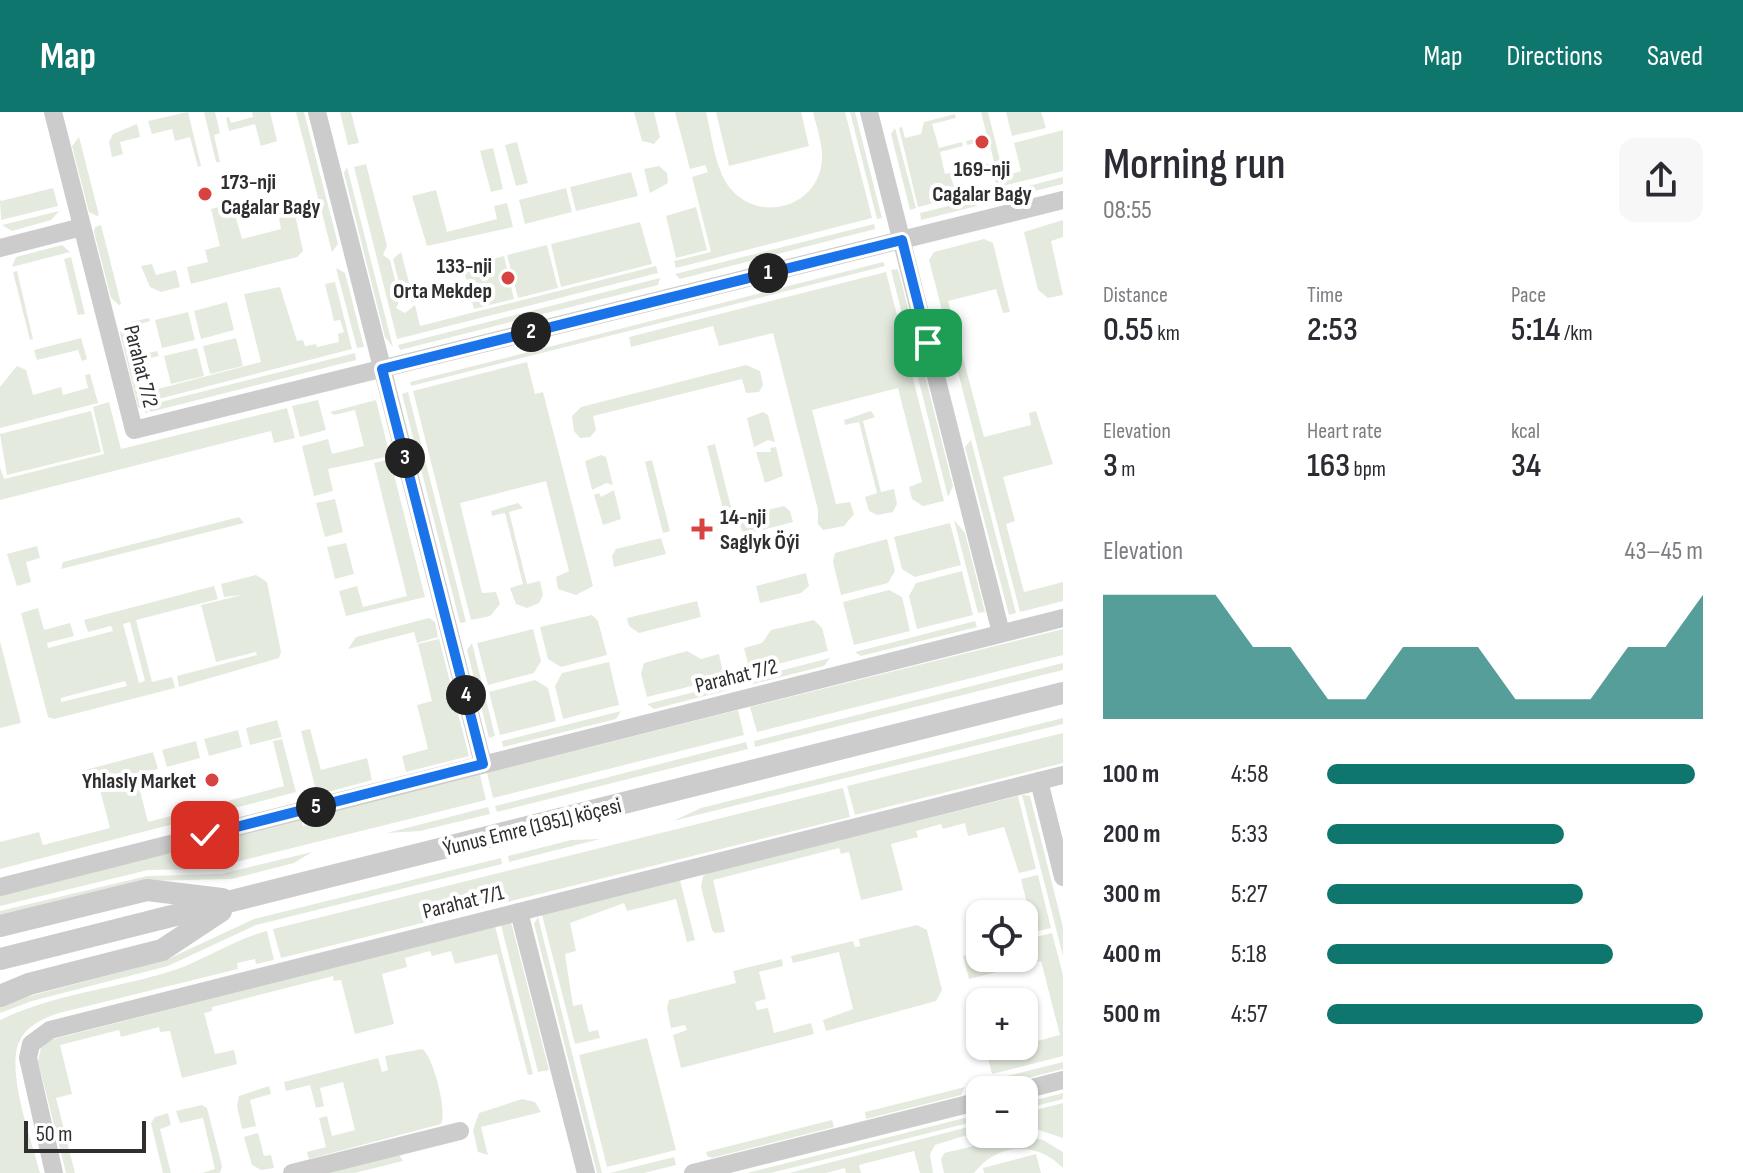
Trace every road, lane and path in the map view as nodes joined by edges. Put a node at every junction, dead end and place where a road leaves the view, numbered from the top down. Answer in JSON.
{"nodes":[{"id":1,"x":53,"y":112,"type":"edge"},
{"id":2,"x":317,"y":112,"type":"edge"},
{"id":3,"x":869,"y":112,"type":"edge"},
{"id":4,"x":1063,"y":200,"type":"edge"},
{"id":5,"x":82,"y":227,"type":"junction"},
{"id":6,"x":902,"y":240,"type":"junction"},
{"id":7,"x":0,"y":248,"type":"edge"},
{"id":8,"x":382,"y":369,"type":"junction"},
{"id":9,"x":1063,"y":618,"type":"edge"},
{"id":10,"x":1001,"y":633,"type":"junction"},
{"id":11,"x":1063,"y":693,"type":"edge"},
{"id":12,"x":483,"y":764,"type":"junction"},
{"id":13,"x":1063,"y":775,"type":"edge"},
{"id":14,"x":1039,"y":781,"type":"junction"},
{"id":15,"x":1063,"y":877,"type":"edge"},
{"id":16,"x":0,"y":887,"type":"edge"},
{"id":17,"x":235,"y":901,"type":"junction"},
{"id":18,"x":519,"y":912,"type":"junction"},
{"id":19,"x":0,"y":926,"type":"edge"},
{"id":20,"x":0,"y":959,"type":"edge"},
{"id":21,"x":0,"y":996,"type":"edge"},
{"id":22,"x":1063,"y":1080,"type":"edge"},
{"id":23,"x":1038,"y":1086,"type":"edge"},
{"id":24,"x":966,"y":1105,"type":"edge"},
{"id":25,"x":460,"y":1131,"type":"dead end"},
{"id":26,"x":54,"y":1173,"type":"edge"},
{"id":27,"x":292,"y":1173,"type":"edge"},
{"id":28,"x":586,"y":1173,"type":"edge"},
{"id":29,"x":693,"y":1173,"type":"edge"}],
"edges":[{"from":1,"to":5,"type":"street","name":"Parahat 7/2"},
{"from":2,"to":8,"type":"street"},
{"from":3,"to":6,"type":"street"},
{"from":4,"to":6,"type":"street","name":"Parahat 7/2"},
{"from":5,"to":7,"type":"street"},
{"from":5,"to":8,"type":"street","name":"Parahat 7/2"},
{"from":6,"to":8,"type":"street","name":"Parahat 7/2"},
{"from":6,"to":10,"type":"street"},
{"from":8,"to":12,"type":"street"},
{"from":9,"to":10,"type":"street","name":"Parahat 7/2"},
{"from":10,"to":12,"type":"street","name":"Parahat 7/2"},
{"from":11,"to":17,"type":"street","name":"Ýunus Emre (1951) köçesi"},
{"from":12,"to":16,"type":"street","name":"Parahat 7/2"},
{"from":13,"to":14,"type":"street","name":"Parahat 7/1"},
{"from":14,"to":15,"type":"street"},
{"from":14,"to":18,"type":"street","name":"Parahat 7/1"},
{"from":17,"to":19,"type":"street"},
{"from":17,"to":20,"type":"street","name":"Ýunus Emre (1951) köçesi"},
{"from":17,"to":21,"type":"street"},
{"from":18,"to":26,"type":"street","name":"Parahat 7/1"},
{"from":18,"to":28,"type":"street"},
{"from":22,"to":23,"type":"street"},
{"from":24,"to":29,"type":"street"},
{"from":25,"to":27,"type":"street"}]}
